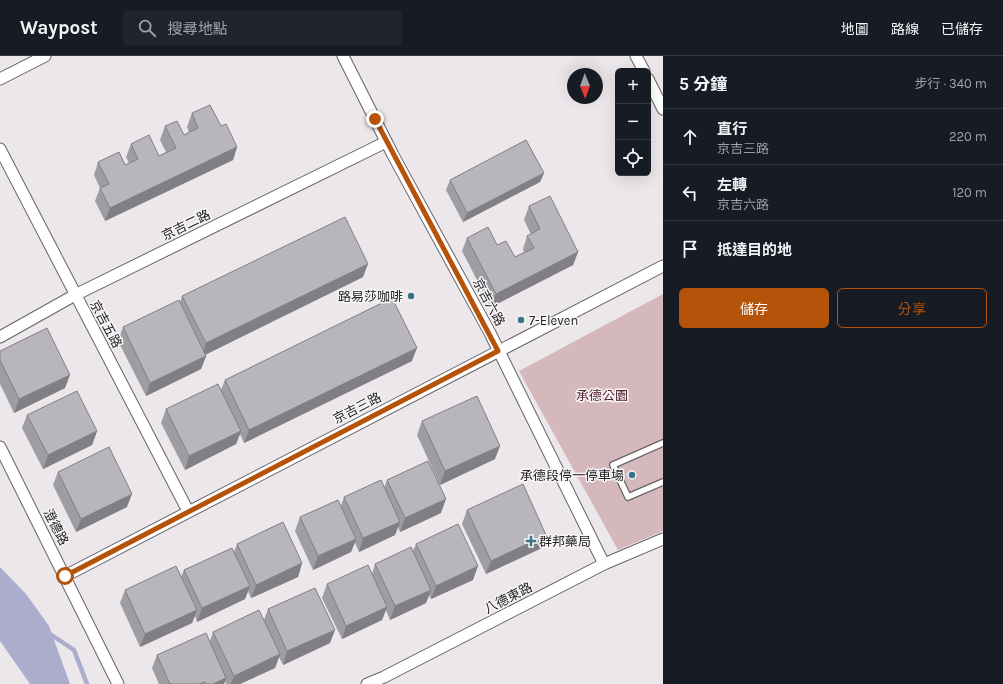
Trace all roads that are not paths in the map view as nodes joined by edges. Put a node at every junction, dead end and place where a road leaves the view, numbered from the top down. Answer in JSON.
{"nodes":[{"id":1,"x":45,"y":56,"type":"edge"},
{"id":2,"x":344,"y":56,"type":"edge"},
{"id":3,"x":636,"y":56,"type":"edge"},
{"id":4,"x":642,"y":68,"type":"edge"},
{"id":5,"x":0,"y":79,"type":"edge"},
{"id":6,"x":651,"y":85,"type":"edge"},
{"id":7,"x":663,"y":108,"type":"edge"},
{"id":8,"x":386,"y":142,"type":"junction"},
{"id":9,"x":0,"y":150,"type":"edge"},
{"id":10,"x":663,"y":266,"type":"edge"},
{"id":11,"x":75,"y":296,"type":"junction"},
{"id":12,"x":0,"y":337,"type":"edge"},
{"id":13,"x":498,"y":351,"type":"junction"},
{"id":14,"x":663,"y":443,"type":"edge"},
{"id":15,"x":0,"y":447,"type":"edge"},
{"id":16,"x":663,"y":482,"type":"edge"},
{"id":17,"x":188,"y":511,"type":"junction"},
{"id":18,"x":663,"y":538,"type":"edge"},
{"id":19,"x":604,"y":564,"type":"junction"},
{"id":20,"x":65,"y":576,"type":"junction"},
{"id":21,"x":386,"y":680,"type":"edge"},
{"id":22,"x":118,"y":684,"type":"edge"},
{"id":23,"x":367,"y":684,"type":"edge"}],
"edges":[{"from":1,"to":5,"type":"street"},
{"from":2,"to":8,"type":"street","name":"京吉六路"},
{"from":3,"to":4,"type":"street"},
{"from":6,"to":7,"type":"street"},
{"from":8,"to":11,"type":"street","name":"京吉二路"},
{"from":8,"to":13,"type":"street","name":"京吉六路"},
{"from":9,"to":11,"type":"street","name":"京吉五路"},
{"from":10,"to":13,"type":"street","name":"京吉三路"},
{"from":11,"to":12,"type":"street","name":"京吉二路"},
{"from":11,"to":17,"type":"street","name":"京吉五路"},
{"from":13,"to":17,"type":"street","name":"京吉三路"},
{"from":13,"to":19,"type":"street","name":"京吉六路"},
{"from":14,"to":16,"type":"lane"},
{"from":15,"to":20,"type":"street","name":"澄德路"},
{"from":17,"to":20,"type":"street","name":"京吉三路"},
{"from":18,"to":19,"type":"street","name":"八德東路"},
{"from":19,"to":21,"type":"street","name":"八德東路"},
{"from":20,"to":22,"type":"street","name":"澄德路"},
{"from":21,"to":23,"type":"street","name":"八德東路"}]}
